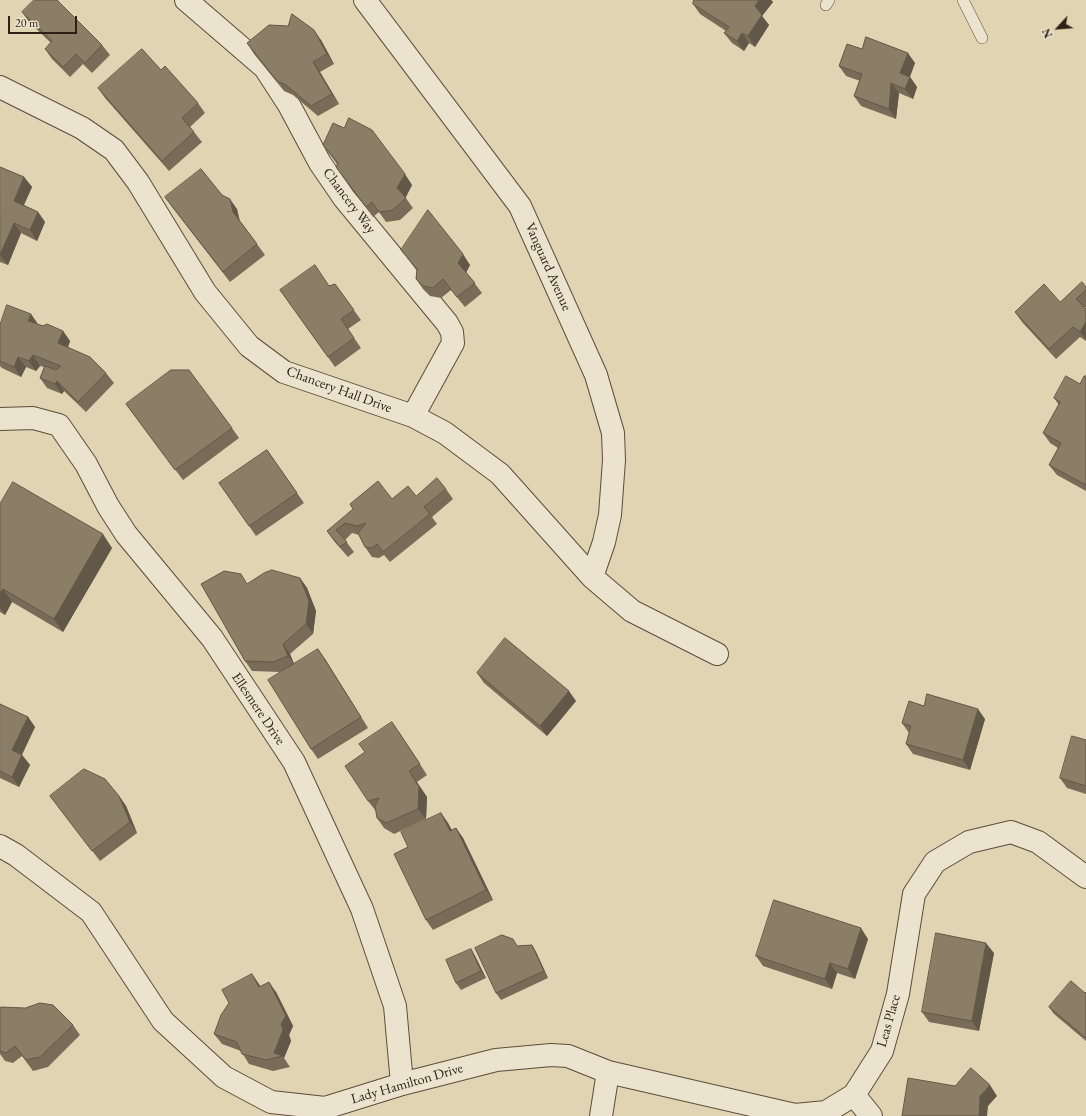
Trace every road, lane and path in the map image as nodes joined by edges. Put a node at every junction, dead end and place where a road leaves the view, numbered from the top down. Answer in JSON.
{"nodes":[{"id":1,"x":186,"y":0,"type":"edge"},
{"id":2,"x":365,"y":0,"type":"edge"},
{"id":3,"x":963,"y":0,"type":"edge"},
{"id":4,"x":982,"y":38,"type":"dead end"},
{"id":5,"x":0,"y":87,"type":"edge"},
{"id":6,"x":413,"y":416,"type":"junction"},
{"id":7,"x":0,"y":419,"type":"edge"},
{"id":8,"x":592,"y":577,"type":"junction"},
{"id":9,"x":717,"y":654,"type":"dead end"},
{"id":10,"x":0,"y":846,"type":"edge"},
{"id":11,"x":1086,"y":877,"type":"edge"},
{"id":12,"x":608,"y":1072,"type":"junction"},
{"id":13,"x":402,"y":1084,"type":"junction"},
{"id":14,"x":854,"y":1095,"type":"junction"},
{"id":15,"x":601,"y":1116,"type":"edge"},
{"id":16,"x":871,"y":1116,"type":"edge"}],
"edges":[{"from":1,"to":6,"type":"street","name":"Chancery Way"},
{"from":2,"to":8,"type":"street","name":"Vanguard Avenue"},
{"from":3,"to":4,"type":"lane"},
{"from":5,"to":6,"type":"street","name":"Chancery Hall Drive"},
{"from":6,"to":8,"type":"street","name":"Chancery Hall Drive"},
{"from":7,"to":13,"type":"street","name":"Ellesmere Drive"},
{"from":8,"to":9,"type":"street","name":"Chancery Hall Drive"},
{"from":10,"to":13,"type":"street","name":"Lady Hamilton Drive"},
{"from":11,"to":14,"type":"street","name":"Leas Place"},
{"from":12,"to":13,"type":"street","name":"Lady Hamilton Drive"},
{"from":12,"to":14,"type":"street","name":"Leas Place"},
{"from":12,"to":15,"type":"street"},
{"from":14,"to":16,"type":"street"}]}
